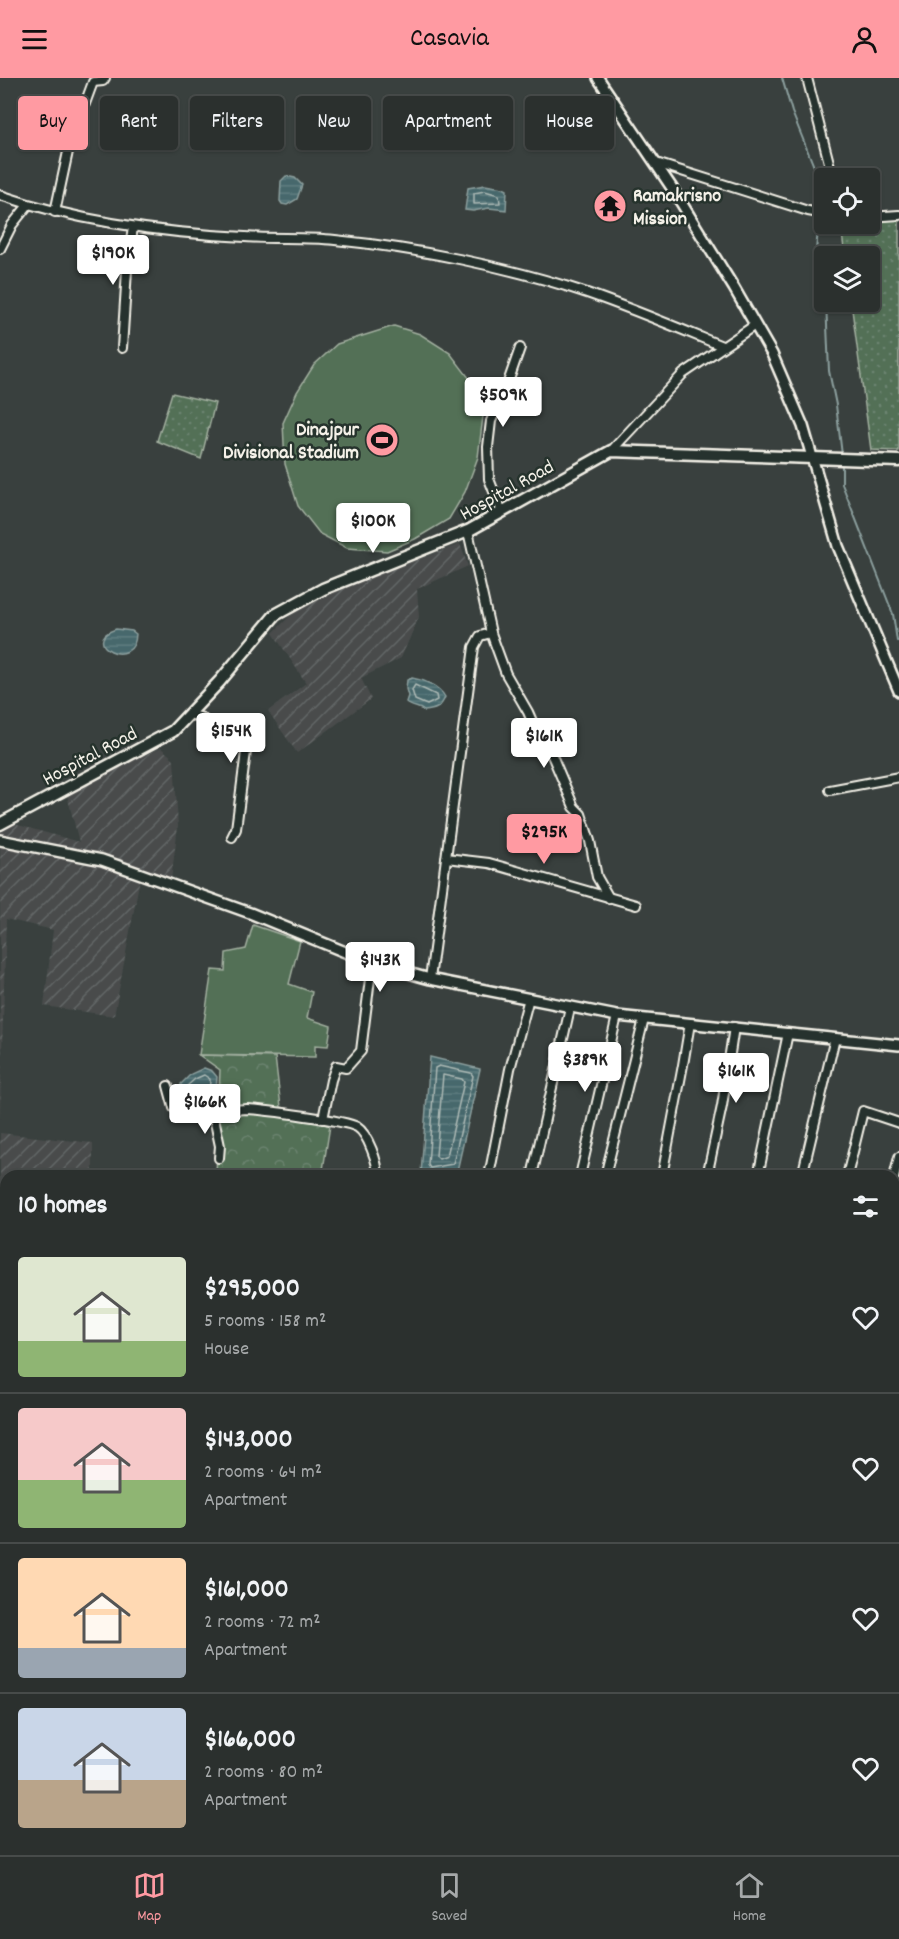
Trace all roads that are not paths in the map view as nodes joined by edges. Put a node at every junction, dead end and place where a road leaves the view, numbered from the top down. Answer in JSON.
{"nodes":[{"id":1,"x":105,"y":78,"type":"edge"},
{"id":2,"x":598,"y":78,"type":"edge"},
{"id":3,"x":807,"y":78,"type":"edge"},
{"id":4,"x":656,"y":163,"type":"junction"},
{"id":5,"x":830,"y":168,"type":"edge"},
{"id":6,"x":0,"y":195,"type":"edge"},
{"id":7,"x":28,"y":205,"type":"junction"},
{"id":8,"x":814,"y":211,"type":"edge"},
{"id":9,"x":55,"y":212,"type":"junction"},
{"id":10,"x":899,"y":215,"type":"edge"},
{"id":11,"x":880,"y":216,"type":"edge"},
{"id":12,"x":134,"y":227,"type":"junction"},
{"id":13,"x":0,"y":249,"type":"edge"},
{"id":14,"x":755,"y":325,"type":"junction"},
{"id":15,"x":722,"y":346,"type":"junction"},
{"id":16,"x":122,"y":348,"type":"dead end"},
{"id":17,"x":520,"y":348,"type":"dead end"},
{"id":18,"x":611,"y":451,"type":"junction"},
{"id":19,"x":812,"y":457,"type":"junction"},
{"id":20,"x":899,"y":460,"type":"edge"},
{"id":21,"x":502,"y":512,"type":"junction"},
{"id":22,"x":468,"y":531,"type":"junction"},
{"id":23,"x":491,"y":633,"type":"junction"},
{"id":24,"x":899,"y":691,"type":"edge"},
{"id":25,"x":190,"y":714,"type":"junction"},
{"id":26,"x":899,"y":777,"type":"edge"},
{"id":27,"x":830,"y":790,"type":"dead end"},
{"id":28,"x":0,"y":824,"type":"edge"},
{"id":29,"x":232,"y":837,"type":"dead end"},
{"id":30,"x":0,"y":840,"type":"edge"},
{"id":31,"x":446,"y":858,"type":"junction"},
{"id":32,"x":609,"y":898,"type":"junction"},
{"id":33,"x":636,"y":905,"type":"dead end"},
{"id":34,"x":372,"y":963,"type":"junction"},
{"id":35,"x":430,"y":979,"type":"junction"},
{"id":36,"x":529,"y":998,"type":"junction"},
{"id":37,"x":570,"y":1008,"type":"junction"},
{"id":38,"x":617,"y":1016,"type":"junction"},
{"id":39,"x":644,"y":1019,"type":"junction"},
{"id":40,"x":690,"y":1023,"type":"junction"},
{"id":41,"x":734,"y":1027,"type":"junction"},
{"id":42,"x":788,"y":1033,"type":"junction"},
{"id":43,"x":835,"y":1038,"type":"junction"},
{"id":44,"x":899,"y":1045,"type":"edge"},
{"id":45,"x":168,"y":1086,"type":"dead end"},
{"id":46,"x":213,"y":1113,"type":"junction"},
{"id":47,"x":323,"y":1119,"type":"junction"},
{"id":48,"x":899,"y":1123,"type":"edge"},
{"id":49,"x":219,"y":1158,"type":"dead end"},
{"id":50,"x":378,"y":1170,"type":"edge"},
{"id":51,"x":490,"y":1170,"type":"edge"},
{"id":52,"x":533,"y":1170,"type":"edge"},
{"id":53,"x":581,"y":1170,"type":"edge"},
{"id":54,"x":606,"y":1170,"type":"edge"},
{"id":55,"x":663,"y":1170,"type":"edge"},
{"id":56,"x":708,"y":1170,"type":"edge"},
{"id":57,"x":759,"y":1170,"type":"edge"},
{"id":58,"x":803,"y":1170,"type":"edge"},
{"id":59,"x":848,"y":1170,"type":"edge"}],
"edges":[{"from":1,"to":9,"type":"street"},
{"from":2,"to":4,"type":"street"},
{"from":3,"to":5,"type":"street"},
{"from":4,"to":8,"type":"street"},
{"from":4,"to":14,"type":"street"},
{"from":6,"to":7,"type":"street"},
{"from":7,"to":9,"type":"street"},
{"from":7,"to":13,"type":"street"},
{"from":9,"to":12,"type":"street"},
{"from":10,"to":11,"type":"street"},
{"from":12,"to":15,"type":"street"},
{"from":12,"to":16,"type":"street"},
{"from":14,"to":15,"type":"street"},
{"from":14,"to":19,"type":"street"},
{"from":15,"to":18,"type":"street"},
{"from":17,"to":21,"type":"street"},
{"from":18,"to":19,"type":"main road"},
{"from":18,"to":21,"type":"main road","name":"Hospital Road"},
{"from":19,"to":20,"type":"main road"},
{"from":19,"to":24,"type":"street"},
{"from":21,"to":22,"type":"main road","name":"Hospital Road"},
{"from":22,"to":23,"type":"street"},
{"from":22,"to":25,"type":"main road","name":"Hospital Road"},
{"from":23,"to":31,"type":"street"},
{"from":23,"to":32,"type":"street"},
{"from":25,"to":28,"type":"main road","name":"Hospital Road"},
{"from":25,"to":29,"type":"street"},
{"from":26,"to":27,"type":"street"},
{"from":30,"to":34,"type":"street"},
{"from":31,"to":32,"type":"street"},
{"from":31,"to":35,"type":"street"},
{"from":32,"to":33,"type":"street"},
{"from":34,"to":35,"type":"street"},
{"from":34,"to":47,"type":"street"},
{"from":35,"to":36,"type":"street"},
{"from":36,"to":37,"type":"street"},
{"from":36,"to":51,"type":"street"},
{"from":37,"to":38,"type":"street"},
{"from":37,"to":52,"type":"street"},
{"from":38,"to":39,"type":"street"},
{"from":38,"to":53,"type":"street"},
{"from":39,"to":40,"type":"street"},
{"from":39,"to":54,"type":"street"},
{"from":40,"to":41,"type":"street"},
{"from":40,"to":55,"type":"street"},
{"from":41,"to":42,"type":"street"},
{"from":41,"to":56,"type":"street"},
{"from":42,"to":43,"type":"street"},
{"from":42,"to":57,"type":"street"},
{"from":43,"to":44,"type":"street"},
{"from":43,"to":58,"type":"street"},
{"from":45,"to":46,"type":"street"},
{"from":46,"to":47,"type":"street"},
{"from":46,"to":49,"type":"street"},
{"from":47,"to":50,"type":"street"},
{"from":48,"to":59,"type":"street"}]}
